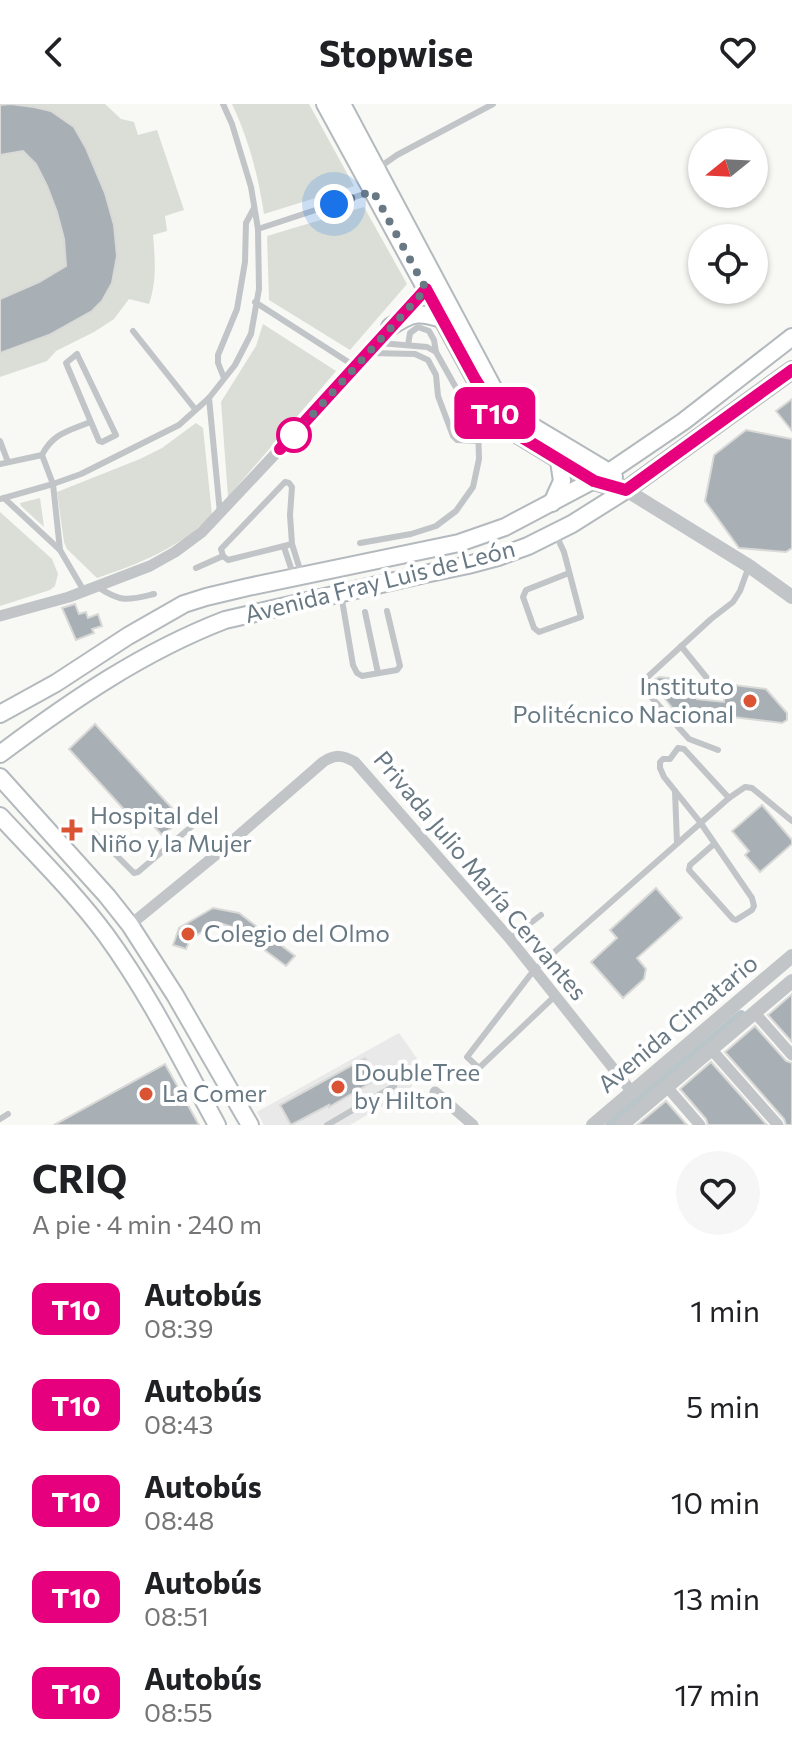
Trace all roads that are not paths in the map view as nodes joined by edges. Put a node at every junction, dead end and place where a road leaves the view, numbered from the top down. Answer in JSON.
{"nodes":[{"id":1,"x":223,"y":104,"type":"edge"},
{"id":2,"x":325,"y":104,"type":"edge"},
{"id":3,"x":342,"y":104,"type":"edge"},
{"id":4,"x":493,"y":104,"type":"edge"},
{"id":5,"x":377,"y":169,"type":"junction"},
{"id":6,"x":373,"y":191,"type":"junction"},
{"id":7,"x":254,"y":208,"type":"junction"},
{"id":8,"x":258,"y":229,"type":"junction"},
{"id":9,"x":426,"y":289,"type":"junction"},
{"id":10,"x":255,"y":302,"type":"junction"},
{"id":11,"x":442,"y":319,"type":"junction"},
{"id":12,"x":390,"y":327,"type":"junction"},
{"id":13,"x":133,"y":331,"type":"dead end"},
{"id":14,"x":792,"y":337,"type":"edge"},
{"id":15,"x":408,"y":345,"type":"junction"},
{"id":16,"x":373,"y":348,"type":"junction"},
{"id":17,"x":436,"y":352,"type":"junction"},
{"id":18,"x":356,"y":367,"type":"junction"},
{"id":19,"x":447,"y":372,"type":"junction"},
{"id":20,"x":791,"y":372,"type":"edge"},
{"id":21,"x":436,"y":375,"type":"junction"},
{"id":22,"x":224,"y":378,"type":"junction"},
{"id":23,"x":209,"y":398,"type":"junction"},
{"id":24,"x":195,"y":409,"type":"junction"},
{"id":25,"x":90,"y":422,"type":"junction"},
{"id":26,"x":0,"y":441,"type":"edge"},
{"id":27,"x":479,"y":441,"type":"junction"},
{"id":28,"x":42,"y":455,"type":"junction"},
{"id":29,"x":559,"y":461,"type":"junction"},
{"id":30,"x":8,"y":462,"type":"junction"},
{"id":31,"x":0,"y":464,"type":"edge"},
{"id":32,"x":609,"y":472,"type":"junction"},
{"id":33,"x":594,"y":481,"type":"junction"},
{"id":34,"x":53,"y":484,"type":"junction"},
{"id":35,"x":626,"y":490,"type":"junction"},
{"id":36,"x":2,"y":498,"type":"edge"},
{"id":37,"x":552,"y":503,"type":"junction"},
{"id":38,"x":220,"y":514,"type":"junction"},
{"id":39,"x":555,"y":533,"type":"junction"},
{"id":40,"x":360,"y":543,"type":"dead end"},
{"id":41,"x":288,"y":546,"type":"junction"},
{"id":42,"x":60,"y":550,"type":"junction"},
{"id":43,"x":223,"y":556,"type":"junction"},
{"id":44,"x":749,"y":566,"type":"junction"},
{"id":45,"x":196,"y":568,"type":"dead end"},
{"id":46,"x":569,"y":573,"type":"junction"},
{"id":47,"x":298,"y":577,"type":"junction"},
{"id":48,"x":90,"y":588,"type":"junction"},
{"id":49,"x":154,"y":594,"type":"dead end"},
{"id":50,"x":341,"y":594,"type":"junction"},
{"id":51,"x":792,"y":597,"type":"edge"},
{"id":52,"x":387,"y":611,"type":"dead end"},
{"id":53,"x":365,"y":612,"type":"dead end"},
{"id":54,"x":0,"y":616,"type":"edge"},
{"id":55,"x":146,"y":627,"type":"junction"},
{"id":56,"x":681,"y":646,"type":"junction"},
{"id":57,"x":157,"y":650,"type":"junction"},
{"id":58,"x":378,"y":673,"type":"junction"},
{"id":59,"x":711,"y":683,"type":"dead end"},
{"id":60,"x":0,"y":714,"type":"edge"},
{"id":61,"x":718,"y":750,"type":"dead end"},
{"id":62,"x":0,"y":754,"type":"edge"},
{"id":63,"x":0,"y":777,"type":"edge"},
{"id":64,"x":675,"y":791,"type":"junction"},
{"id":65,"x":729,"y":798,"type":"junction"},
{"id":66,"x":0,"y":816,"type":"edge"},
{"id":67,"x":198,"y":821,"type":"dead end"},
{"id":68,"x":792,"y":821,"type":"edge"},
{"id":69,"x":700,"y":822,"type":"junction"},
{"id":70,"x":95,"y":834,"type":"dead end"},
{"id":71,"x":677,"y":843,"type":"junction"},
{"id":72,"x":714,"y":844,"type":"junction"},
{"id":73,"x":107,"y":896,"type":"junction"},
{"id":74,"x":88,"y":911,"type":"junction"},
{"id":75,"x":541,"y":915,"type":"dead end"},
{"id":76,"x":130,"y":925,"type":"junction"},
{"id":77,"x":510,"y":939,"type":"junction"},
{"id":78,"x":792,"y":956,"type":"edge"},
{"id":79,"x":534,"y":970,"type":"junction"},
{"id":80,"x":792,"y":981,"type":"edge"},
{"id":81,"x":555,"y":996,"type":"junction"},
{"id":82,"x":754,"y":1012,"type":"junction"},
{"id":83,"x":711,"y":1049,"type":"junction"},
{"id":84,"x":792,"y":1055,"type":"edge"},
{"id":85,"x":394,"y":1086,"type":"dead end"},
{"id":86,"x":667,"y":1087,"type":"junction"},
{"id":87,"x":435,"y":1092,"type":"dead end"},
{"id":88,"x":632,"y":1092,"type":"junction"},
{"id":89,"x":8,"y":1114,"type":"dead end"},
{"id":90,"x":0,"y":1119,"type":"edge"},
{"id":91,"x":217,"y":1125,"type":"edge"},
{"id":92,"x":250,"y":1125,"type":"edge"},
{"id":93,"x":327,"y":1125,"type":"edge"},
{"id":94,"x":473,"y":1125,"type":"edge"},
{"id":95,"x":593,"y":1125,"type":"edge"},
{"id":96,"x":622,"y":1125,"type":"edge"},
{"id":97,"x":700,"y":1125,"type":"edge"},
{"id":98,"x":778,"y":1125,"type":"edge"}],
"edges":[{"from":1,"to":7,"type":"lane"},
{"from":2,"to":6,"type":"main road"},
{"from":3,"to":5,"type":"main road"},
{"from":4,"to":5,"type":"lane"},
{"from":5,"to":32,"type":"main road"},
{"from":6,"to":8,"type":"lane"},
{"from":6,"to":9,"type":"main road"},
{"from":7,"to":8,"type":"lane"},
{"from":7,"to":22,"type":"lane"},
{"from":8,"to":10,"type":"lane"},
{"from":9,"to":11,"type":"main road"},
{"from":9,"to":12,"type":"street"},
{"from":10,"to":18,"type":"lane"},
{"from":10,"to":22,"type":"lane"},
{"from":11,"to":12,"type":"main road"},
{"from":11,"to":29,"type":"main road"},
{"from":12,"to":16,"type":"street"},
{"from":13,"to":24,"type":"lane"},
{"from":14,"to":32,"type":"main road","name":"Avenida Fray Luis de León"},
{"from":15,"to":16,"type":"lane"},
{"from":15,"to":17,"type":"lane"},
{"from":15,"to":17,"type":"lane"},
{"from":16,"to":18,"type":"street"},
{"from":16,"to":21,"type":"lane"},
{"from":17,"to":19,"type":"lane"},
{"from":18,"to":38,"type":"street"},
{"from":19,"to":21,"type":"lane"},
{"from":19,"to":27,"type":"lane"},
{"from":20,"to":35,"type":"main road","name":"Avenida Fray Luis de León"},
{"from":21,"to":27,"type":"lane"},
{"from":22,"to":23,"type":"lane"},
{"from":23,"to":24,"type":"lane"},
{"from":23,"to":38,"type":"lane"},
{"from":24,"to":34,"type":"lane"},
{"from":25,"to":25,"type":"lane"},
{"from":25,"to":28,"type":"lane"},
{"from":26,"to":30,"type":"lane"},
{"from":27,"to":40,"type":"lane"},
{"from":28,"to":30,"type":"lane"},
{"from":28,"to":34,"type":"lane"},
{"from":29,"to":33,"type":"main road"},
{"from":29,"to":37,"type":"main road"},
{"from":30,"to":31,"type":"lane"},
{"from":32,"to":33,"type":"main road","name":"Avenida Fray Luis de León"},
{"from":32,"to":35,"type":"main road"},
{"from":33,"to":35,"type":"main road"},
{"from":33,"to":37,"type":"main road","name":"Avenida Fray Luis de León"},
{"from":34,"to":36,"type":"lane"},
{"from":34,"to":42,"type":"lane"},
{"from":35,"to":39,"type":"main road","name":"Avenida Fray Luis de León"},
{"from":35,"to":44,"type":"street"},
{"from":36,"to":42,"type":"lane"},
{"from":37,"to":47,"type":"main road","name":"Avenida Fray Luis de León"},
{"from":38,"to":48,"type":"street"},
{"from":39,"to":46,"type":"lane"},
{"from":39,"to":50,"type":"main road","name":"Avenida Fray Luis de León"},
{"from":41,"to":43,"type":"lane"},
{"from":41,"to":43,"type":"lane"},
{"from":41,"to":47,"type":"lane"},
{"from":42,"to":48,"type":"lane"},
{"from":43,"to":45,"type":"lane"},
{"from":44,"to":51,"type":"street"},
{"from":44,"to":56,"type":"lane"},
{"from":46,"to":46,"type":"lane"},
{"from":47,"to":55,"type":"main road","name":"Avenida Fray Luis de León"},
{"from":48,"to":49,"type":"lane"},
{"from":48,"to":54,"type":"street"},
{"from":50,"to":57,"type":"main road","name":"Avenida Fray Luis de León"},
{"from":50,"to":58,"type":"lane"},
{"from":52,"to":58,"type":"lane"},
{"from":53,"to":58,"type":"lane"},
{"from":55,"to":57,"type":"main road"},
{"from":55,"to":60,"type":"main road","name":"Avenida Fray Luis de León"},
{"from":56,"to":59,"type":"lane"},
{"from":56,"to":61,"type":"lane"},
{"from":57,"to":62,"type":"main road","name":"Avenida Fray Luis de León"},
{"from":63,"to":73,"type":"main road"},
{"from":64,"to":65,"type":"lane"},
{"from":64,"to":69,"type":"lane"},
{"from":64,"to":71,"type":"lane"},
{"from":65,"to":68,"type":"lane"},
{"from":65,"to":69,"type":"lane"},
{"from":66,"to":74,"type":"main road"},
{"from":67,"to":70,"type":"lane"},
{"from":69,"to":71,"type":"lane"},
{"from":69,"to":72,"type":"lane"},
{"from":71,"to":79,"type":"lane"},
{"from":72,"to":72,"type":"lane"},
{"from":73,"to":74,"type":"main road"},
{"from":73,"to":76,"type":"main road"},
{"from":74,"to":91,"type":"main road"},
{"from":75,"to":77,"type":"lane"},
{"from":76,"to":77,"type":"street","name":"Privada Julio María Cervantes"},
{"from":76,"to":92,"type":"main road"},
{"from":77,"to":79,"type":"street","name":"Privada Julio María Cervantes"},
{"from":78,"to":88,"type":"street","name":"Avenida Cimatario"},
{"from":79,"to":81,"type":"street","name":"Privada Julio María Cervantes"},
{"from":79,"to":81,"type":"lane"},
{"from":80,"to":82,"type":"street","name":"Avenida Cimatario"},
{"from":81,"to":88,"type":"street","name":"Privada Julio María Cervantes"},
{"from":82,"to":83,"type":"street","name":"Avenida Cimatario"},
{"from":82,"to":84,"type":"street"},
{"from":83,"to":86,"type":"street","name":"Avenida Cimatario"},
{"from":83,"to":98,"type":"street"},
{"from":85,"to":93,"type":"lane"},
{"from":86,"to":96,"type":"street","name":"Avenida Cimatario"},
{"from":86,"to":97,"type":"street"},
{"from":87,"to":94,"type":"street"},
{"from":88,"to":95,"type":"street","name":"Avenida Cimatario"},
{"from":89,"to":90,"type":"lane"}]}
